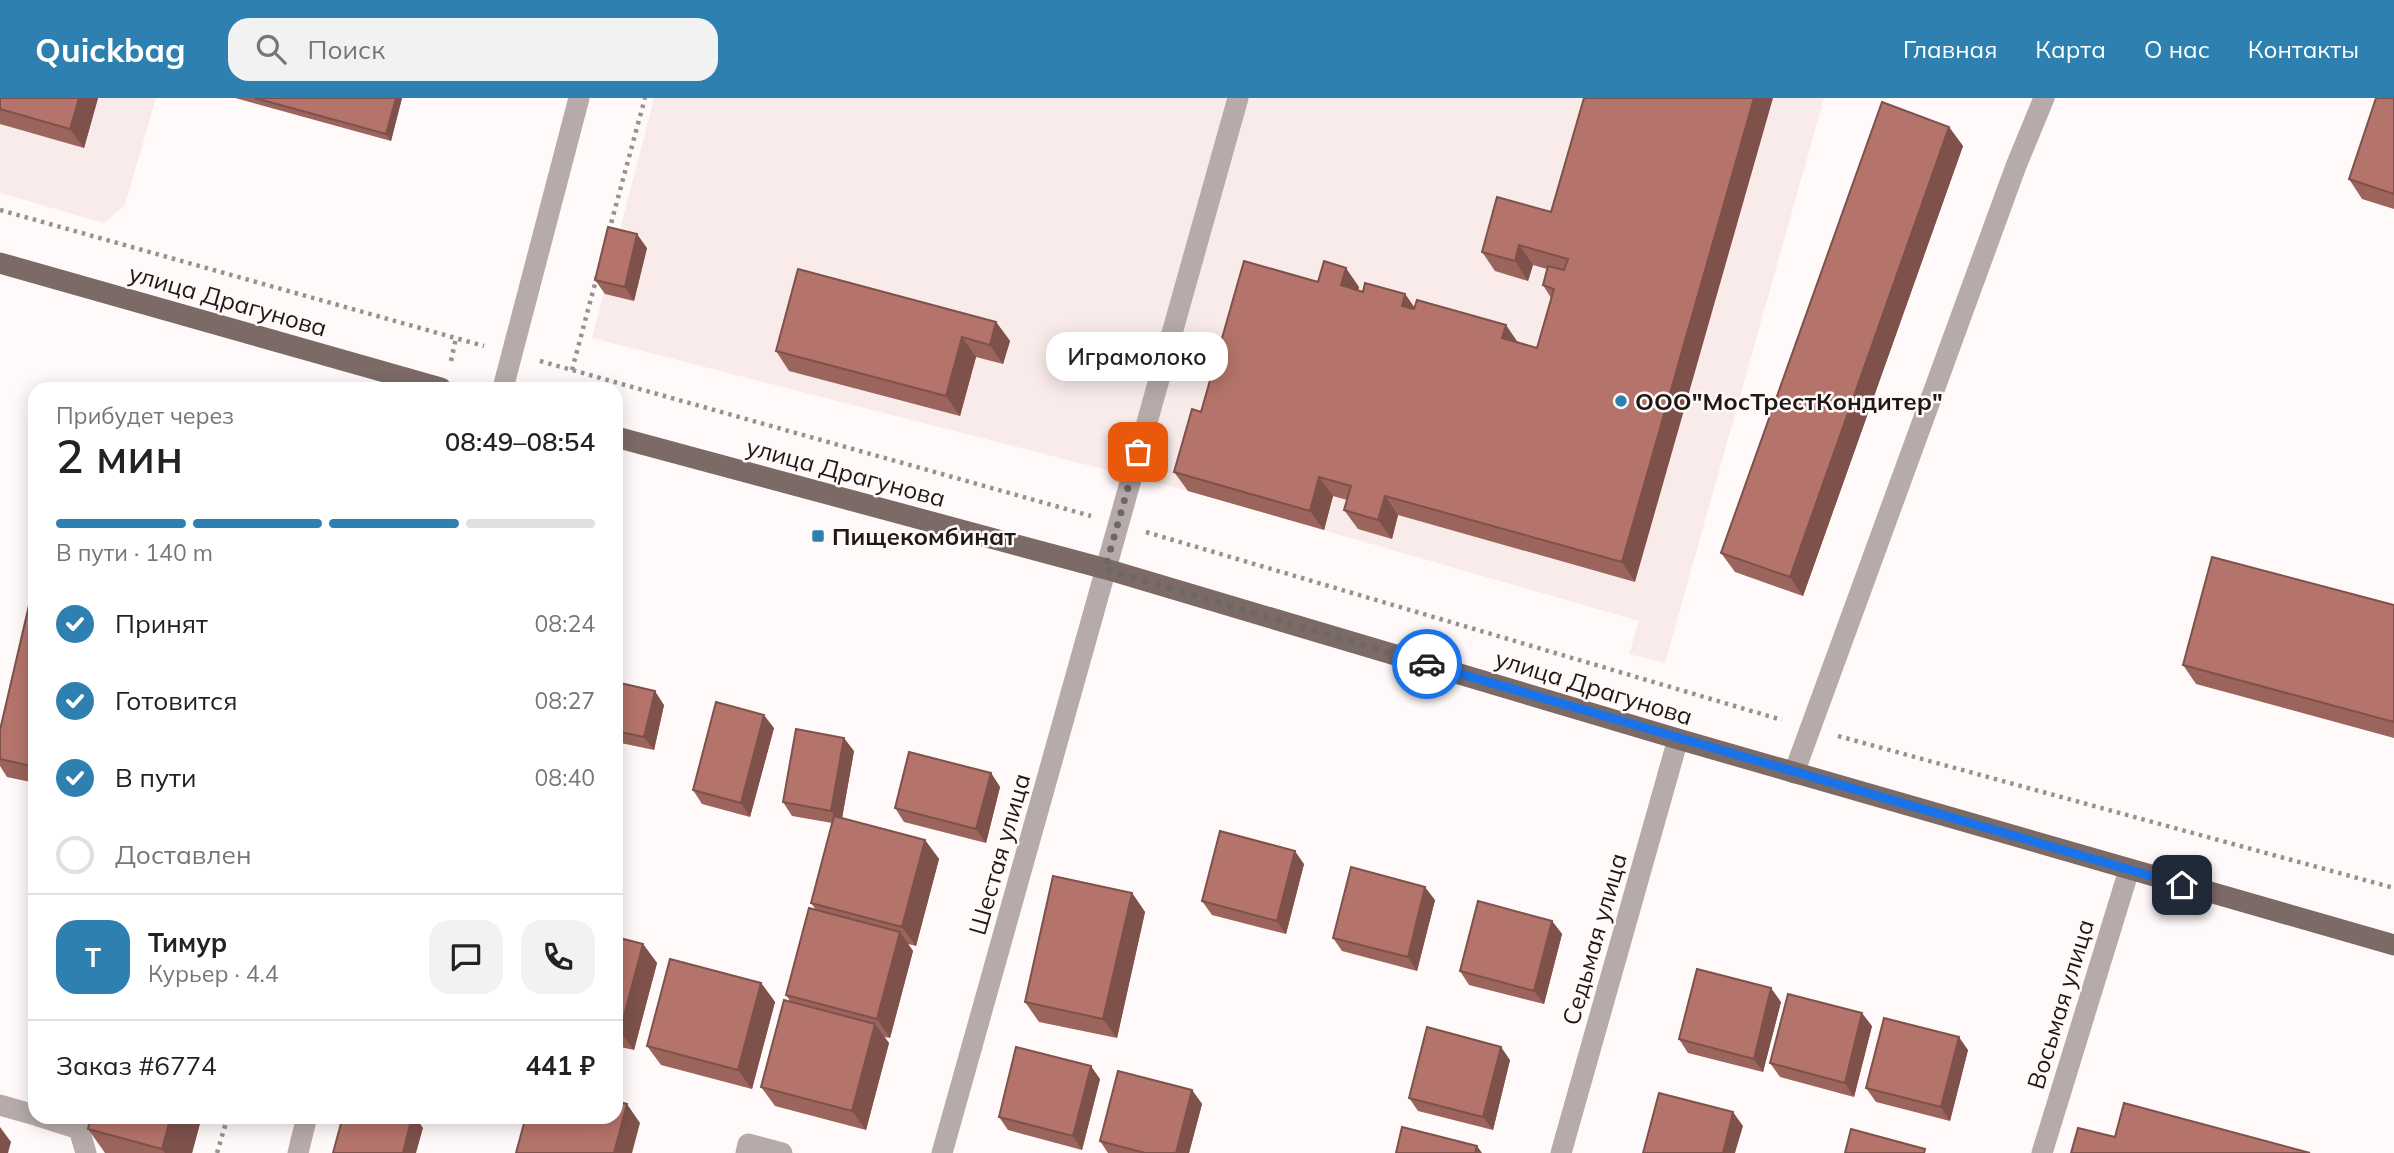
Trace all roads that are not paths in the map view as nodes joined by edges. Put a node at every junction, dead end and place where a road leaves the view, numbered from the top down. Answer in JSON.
{"nodes":[{"id":1,"x":579,"y":98,"type":"edge"},
{"id":2,"x":1238,"y":98,"type":"edge"},
{"id":3,"x":2043,"y":98,"type":"edge"},
{"id":4,"x":0,"y":263,"type":"edge"},
{"id":5,"x":420,"y":382,"type":"edge"},
{"id":6,"x":505,"y":382,"type":"edge"},
{"id":7,"x":623,"y":439,"type":"edge"},
{"id":8,"x":1105,"y":569,"type":"junction"},
{"id":9,"x":1678,"y":739,"type":"junction"},
{"id":10,"x":1794,"y":773,"type":"junction"},
{"id":11,"x":2129,"y":870,"type":"junction"},
{"id":12,"x":2394,"y":945,"type":"edge"},
{"id":13,"x":0,"y":1105,"type":"edge"},
{"id":14,"x":28,"y":1113,"type":"edge"},
{"id":15,"x":63,"y":1124,"type":"edge"},
{"id":16,"x":305,"y":1124,"type":"edge"},
{"id":17,"x":86,"y":1153,"type":"edge"},
{"id":18,"x":298,"y":1153,"type":"edge"},
{"id":19,"x":746,"y":1153,"type":"edge"},
{"id":20,"x":782,"y":1153,"type":"edge"},
{"id":21,"x":942,"y":1153,"type":"edge"},
{"id":22,"x":1561,"y":1153,"type":"edge"},
{"id":23,"x":2042,"y":1153,"type":"edge"}],
"edges":[{"from":1,"to":6,"type":"street"},
{"from":2,"to":8,"type":"street","name":"Шестая улица"},
{"from":3,"to":10,"type":"street"},
{"from":4,"to":5,"type":"main road","name":"улица Драгунова"},
{"from":7,"to":8,"type":"main road","name":"улица Драгунова"},
{"from":8,"to":9,"type":"main road","name":"улица Драгунова"},
{"from":8,"to":21,"type":"street","name":"Шестая улица"},
{"from":9,"to":10,"type":"main road","name":"улица Драгунова"},
{"from":9,"to":22,"type":"street","name":"Седьмая улица"},
{"from":10,"to":11,"type":"main road","name":"улица Драгунова"},
{"from":11,"to":12,"type":"main road","name":"улица Драгунова"},
{"from":11,"to":23,"type":"street","name":"Восьмая улица"},
{"from":13,"to":14,"type":"street"},
{"from":15,"to":17,"type":"street"},
{"from":16,"to":18,"type":"street"},
{"from":19,"to":20,"type":"street"}]}
